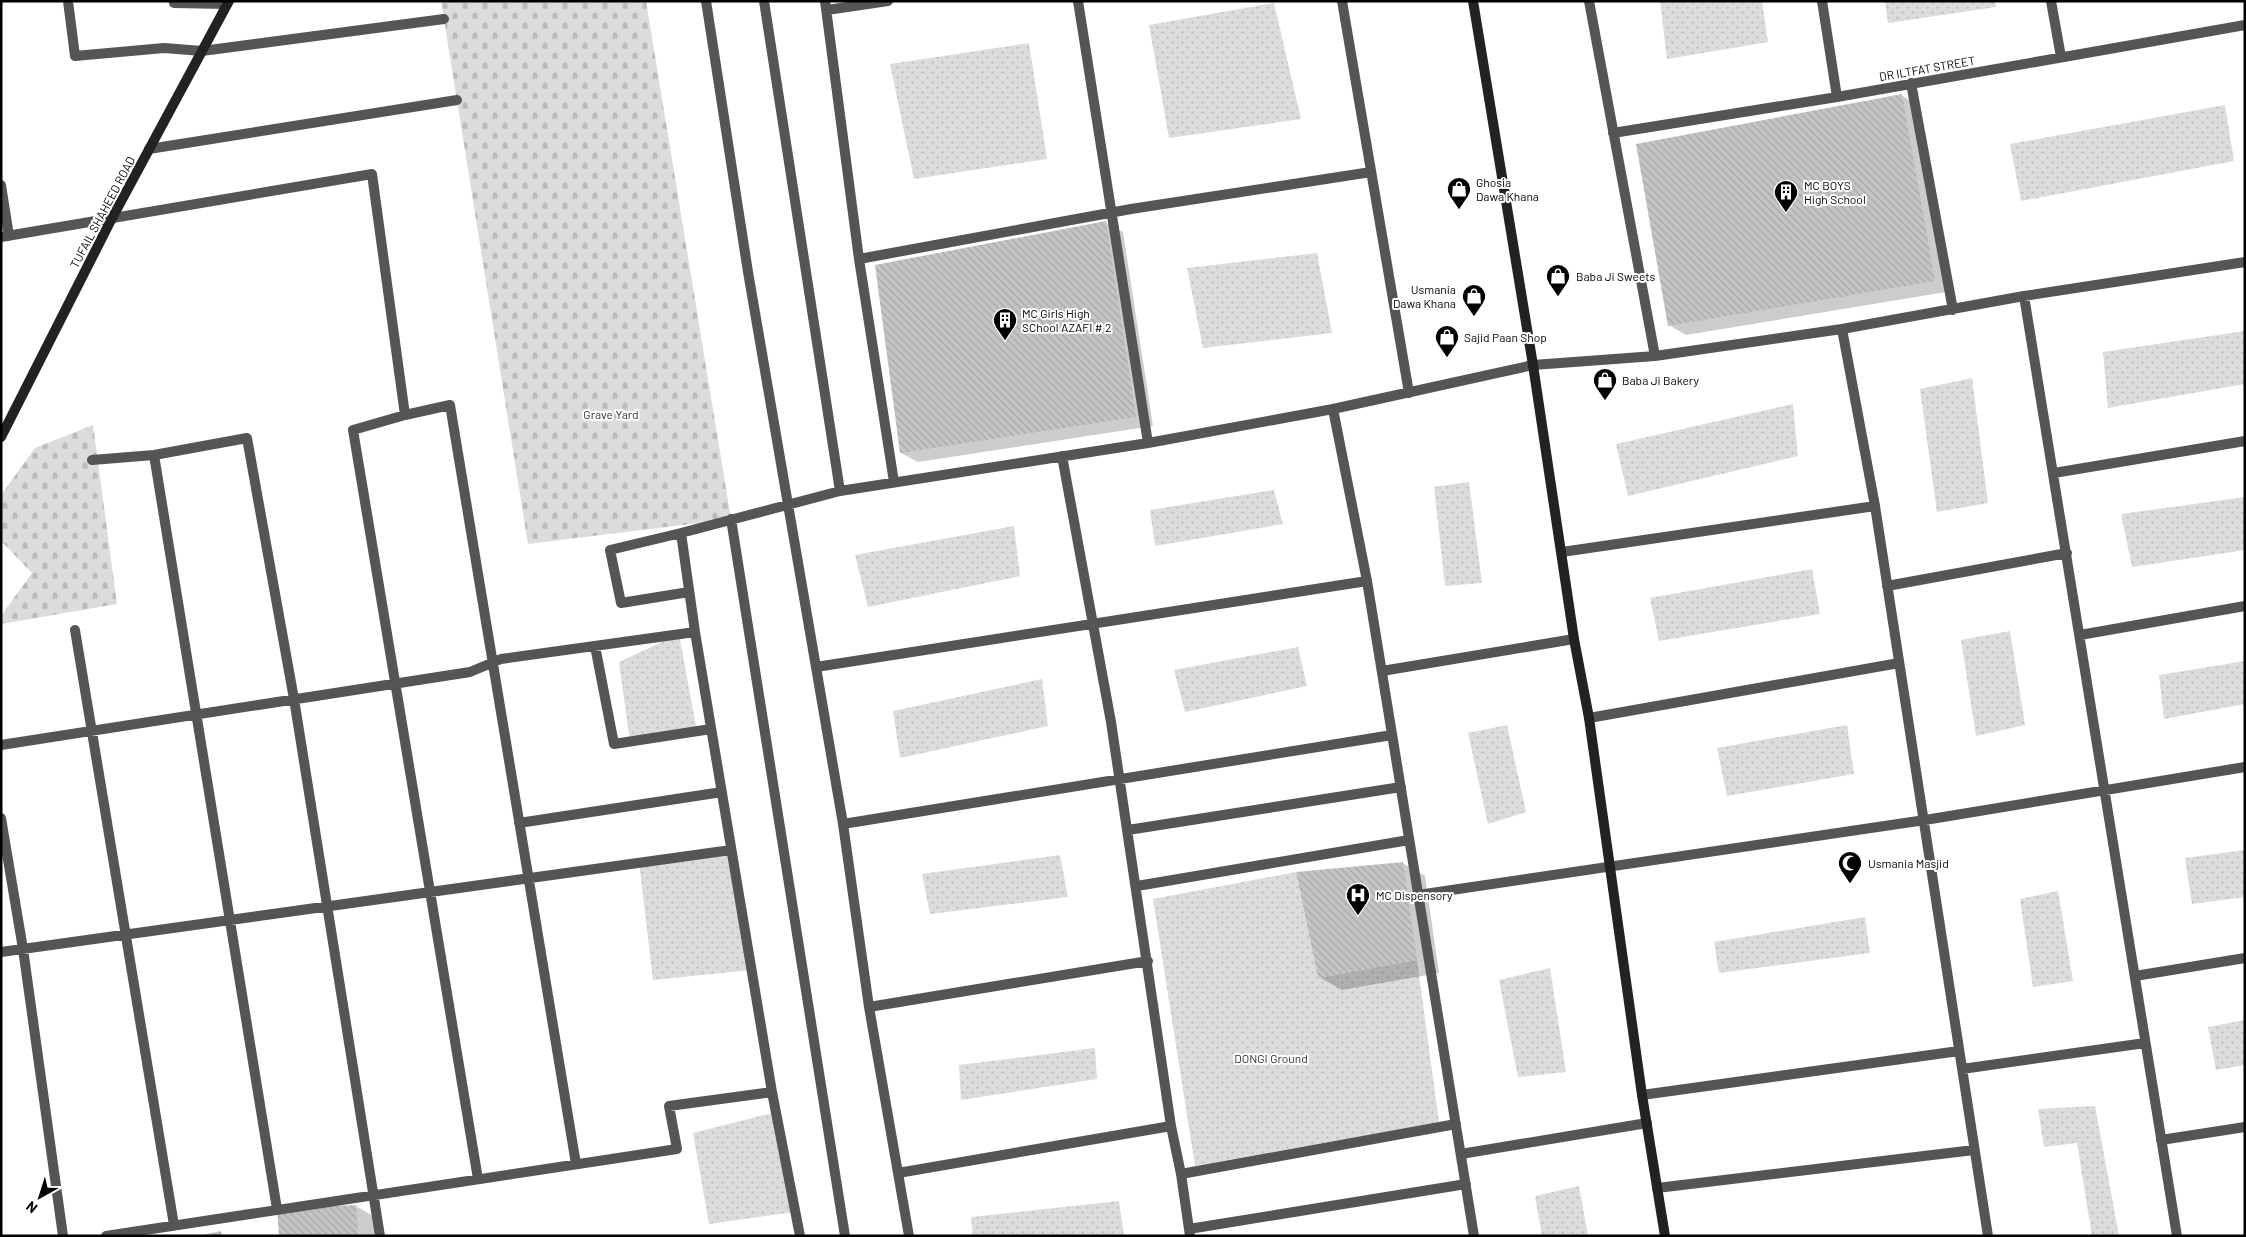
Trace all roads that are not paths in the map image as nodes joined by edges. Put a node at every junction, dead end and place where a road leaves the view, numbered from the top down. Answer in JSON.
{"nodes":[{"id":1,"x":68,"y":1,"type":"edge"},
{"id":2,"x":174,"y":1,"type":"edge"},
{"id":3,"x":706,"y":1,"type":"edge"},
{"id":4,"x":764,"y":1,"type":"edge"},
{"id":5,"x":888,"y":1,"type":"edge"},
{"id":6,"x":1078,"y":1,"type":"edge"},
{"id":7,"x":1342,"y":1,"type":"edge"},
{"id":8,"x":1473,"y":1,"type":"edge"},
{"id":9,"x":1589,"y":1,"type":"edge"},
{"id":10,"x":1822,"y":1,"type":"edge"},
{"id":11,"x":2051,"y":1,"type":"edge"},
{"id":12,"x":228,"y":3,"type":"edge"},
{"id":13,"x":826,"y":6,"type":"edge"},
{"id":14,"x":444,"y":19,"type":"dead end"},
{"id":15,"x":2245,"y":25,"type":"edge"},
{"id":16,"x":202,"y":51,"type":"junction"},
{"id":17,"x":2060,"y":57,"type":"junction"},
{"id":18,"x":1911,"y":83,"type":"junction"},
{"id":19,"x":1837,"y":96,"type":"junction"},
{"id":20,"x":457,"y":100,"type":"dead end"},
{"id":21,"x":1613,"y":133,"type":"junction"},
{"id":22,"x":149,"y":149,"type":"junction"},
{"id":23,"x":1370,"y":172,"type":"junction"},
{"id":24,"x":1,"y":185,"type":"edge"},
{"id":25,"x":1112,"y":212,"type":"junction"},
{"id":26,"x":111,"y":220,"type":"junction"},
{"id":27,"x":5,"y":236,"type":"edge"},
{"id":28,"x":859,"y":259,"type":"junction"},
{"id":29,"x":2245,"y":262,"type":"edge"},
{"id":30,"x":2024,"y":296,"type":"junction"},
{"id":31,"x":1953,"y":310,"type":"junction"},
{"id":32,"x":1842,"y":330,"type":"junction"},
{"id":33,"x":1656,"y":356,"type":"junction"},
{"id":34,"x":1533,"y":365,"type":"junction"},
{"id":35,"x":1409,"y":392,"type":"junction"},
{"id":36,"x":1333,"y":409,"type":"junction"},
{"id":37,"x":405,"y":415,"type":"junction"},
{"id":38,"x":1,"y":437,"type":"edge"},
{"id":39,"x":2245,"y":441,"type":"edge"},
{"id":40,"x":1148,"y":443,"type":"junction"},
{"id":41,"x":154,"y":455,"type":"junction"},
{"id":42,"x":1062,"y":456,"type":"junction"},
{"id":43,"x":92,"y":460,"type":"dead end"},
{"id":44,"x":2054,"y":473,"type":"junction"},
{"id":45,"x":894,"y":482,"type":"junction"},
{"id":46,"x":840,"y":491,"type":"junction"},
{"id":47,"x":787,"y":505,"type":"junction"},
{"id":48,"x":1875,"y":506,"type":"junction"},
{"id":49,"x":731,"y":519,"type":"junction"},
{"id":50,"x":681,"y":533,"type":"junction"},
{"id":51,"x":1562,"y":552,"type":"junction"},
{"id":52,"x":2067,"y":553,"type":"junction"},
{"id":53,"x":1367,"y":581,"type":"junction"},
{"id":54,"x":1887,"y":586,"type":"junction"},
{"id":55,"x":689,"y":592,"type":"junction"},
{"id":56,"x":2245,"y":606,"type":"edge"},
{"id":57,"x":1093,"y":624,"type":"junction"},
{"id":58,"x":75,"y":630,"type":"dead end"},
{"id":59,"x":695,"y":632,"type":"junction"},
{"id":60,"x":2080,"y":635,"type":"junction"},
{"id":61,"x":1574,"y":639,"type":"junction"},
{"id":62,"x":596,"y":646,"type":"junction"},
{"id":63,"x":492,"y":662,"type":"junction"},
{"id":64,"x":1899,"y":663,"type":"junction"},
{"id":65,"x":816,"y":667,"type":"junction"},
{"id":66,"x":1382,"y":671,"type":"junction"},
{"id":67,"x":395,"y":683,"type":"junction"},
{"id":68,"x":294,"y":699,"type":"junction"},
{"id":69,"x":196,"y":714,"type":"junction"},
{"id":70,"x":1589,"y":718,"type":"junction"},
{"id":71,"x":712,"y":729,"type":"junction"},
{"id":72,"x":92,"y":731,"type":"junction"},
{"id":73,"x":1392,"y":735,"type":"junction"},
{"id":74,"x":1,"y":745,"type":"edge"},
{"id":75,"x":2245,"y":767,"type":"edge"},
{"id":76,"x":1120,"y":779,"type":"junction"},
{"id":77,"x":1401,"y":788,"type":"junction"},
{"id":78,"x":2105,"y":790,"type":"junction"},
{"id":79,"x":722,"y":792,"type":"junction"},
{"id":80,"x":1,"y":818,"type":"edge"},
{"id":81,"x":1925,"y":820,"type":"junction"},
{"id":82,"x":519,"y":823,"type":"junction"},
{"id":83,"x":842,"y":824,"type":"junction"},
{"id":84,"x":1128,"y":830,"type":"junction"},
{"id":85,"x":1409,"y":840,"type":"junction"},
{"id":86,"x":731,"y":850,"type":"junction"},
{"id":87,"x":1609,"y":866,"type":"junction"},
{"id":88,"x":528,"y":878,"type":"junction"},
{"id":89,"x":1137,"y":886,"type":"junction"},
{"id":90,"x":430,"y":892,"type":"junction"},
{"id":91,"x":1418,"y":895,"type":"junction"},
{"id":92,"x":327,"y":906,"type":"junction"},
{"id":93,"x":230,"y":920,"type":"junction"},
{"id":94,"x":126,"y":934,"type":"junction"},
{"id":95,"x":23,"y":949,"type":"junction"},
{"id":96,"x":1,"y":952,"type":"edge"},
{"id":97,"x":2245,"y":958,"type":"edge"},
{"id":98,"x":1148,"y":960,"type":"junction"},
{"id":99,"x":2135,"y":976,"type":"junction"},
{"id":100,"x":869,"y":1007,"type":"junction"},
{"id":101,"x":2146,"y":1042,"type":"junction"},
{"id":102,"x":1959,"y":1051,"type":"junction"},
{"id":103,"x":1962,"y":1069,"type":"junction"},
{"id":104,"x":772,"y":1092,"type":"junction"},
{"id":105,"x":1642,"y":1095,"type":"junction"},
{"id":106,"x":1647,"y":1123,"type":"junction"},
{"id":107,"x":1456,"y":1124,"type":"junction"},
{"id":108,"x":1171,"y":1126,"type":"junction"},
{"id":109,"x":2245,"y":1127,"type":"edge"},
{"id":110,"x":2161,"y":1140,"type":"junction"},
{"id":111,"x":1974,"y":1150,"type":"junction"},
{"id":112,"x":1461,"y":1154,"type":"junction"},
{"id":113,"x":576,"y":1164,"type":"junction"},
{"id":114,"x":898,"y":1173,"type":"junction"},
{"id":115,"x":1181,"y":1174,"type":"junction"},
{"id":116,"x":478,"y":1179,"type":"junction"},
{"id":117,"x":1466,"y":1184,"type":"junction"},
{"id":118,"x":1658,"y":1188,"type":"junction"},
{"id":119,"x":373,"y":1195,"type":"junction"},
{"id":120,"x":277,"y":1210,"type":"junction"},
{"id":121,"x":174,"y":1226,"type":"junction"},
{"id":122,"x":1189,"y":1232,"type":"edge"},
{"id":123,"x":63,"y":1236,"type":"edge"},
{"id":124,"x":106,"y":1236,"type":"edge"},
{"id":125,"x":380,"y":1236,"type":"edge"},
{"id":126,"x":800,"y":1236,"type":"edge"},
{"id":127,"x":845,"y":1236,"type":"edge"},
{"id":128,"x":909,"y":1236,"type":"edge"},
{"id":129,"x":1474,"y":1236,"type":"edge"},
{"id":130,"x":1665,"y":1236,"type":"edge"},
{"id":131,"x":1988,"y":1236,"type":"edge"},
{"id":132,"x":2177,"y":1236,"type":"edge"}],
"edges":[{"from":1,"to":16,"type":"street"},
{"from":2,"to":12,"type":"street"},
{"from":3,"to":47,"type":"street"},
{"from":4,"to":46,"type":"street"},
{"from":5,"to":13,"type":"street"},
{"from":6,"to":25,"type":"street"},
{"from":7,"to":23,"type":"street"},
{"from":8,"to":34,"type":"street"},
{"from":9,"to":21,"type":"street"},
{"from":10,"to":19,"type":"street"},
{"from":11,"to":17,"type":"street"},
{"from":12,"to":16,"type":"street","name":"TUFAIL SHAHEED ROAD"},
{"from":13,"to":28,"type":"street"},
{"from":14,"to":16,"type":"street"},
{"from":15,"to":17,"type":"street","name":"DR ILTFAT STREET"},
{"from":16,"to":22,"type":"street","name":"TUFAIL SHAHEED ROAD"},
{"from":17,"to":18,"type":"street","name":"DR ILTFAT STREET"},
{"from":18,"to":19,"type":"street","name":"DR ILTFAT STREET"},
{"from":18,"to":31,"type":"street"},
{"from":19,"to":21,"type":"street","name":"DR ILTFAT STREET"},
{"from":20,"to":22,"type":"street"},
{"from":21,"to":33,"type":"street"},
{"from":22,"to":26,"type":"street","name":"TUFAIL SHAHEED ROAD"},
{"from":23,"to":25,"type":"street"},
{"from":23,"to":35,"type":"street"},
{"from":24,"to":27,"type":"street"},
{"from":25,"to":28,"type":"street"},
{"from":25,"to":40,"type":"street"},
{"from":26,"to":27,"type":"street"},
{"from":26,"to":37,"type":"street"},
{"from":26,"to":38,"type":"street","name":"TUFAIL SHAHEED ROAD"},
{"from":28,"to":45,"type":"street"},
{"from":29,"to":30,"type":"street"},
{"from":30,"to":31,"type":"street"},
{"from":30,"to":44,"type":"street"},
{"from":31,"to":32,"type":"street"},
{"from":32,"to":33,"type":"street"},
{"from":32,"to":48,"type":"street"},
{"from":33,"to":34,"type":"street"},
{"from":34,"to":35,"type":"street"},
{"from":34,"to":51,"type":"street"},
{"from":35,"to":36,"type":"street"},
{"from":36,"to":40,"type":"street"},
{"from":36,"to":53,"type":"street"},
{"from":37,"to":63,"type":"street"},
{"from":37,"to":67,"type":"street"},
{"from":39,"to":44,"type":"street"},
{"from":40,"to":42,"type":"street"},
{"from":41,"to":43,"type":"street"},
{"from":41,"to":68,"type":"street"},
{"from":41,"to":69,"type":"street"},
{"from":42,"to":45,"type":"street"},
{"from":42,"to":57,"type":"street"},
{"from":44,"to":52,"type":"street"},
{"from":45,"to":46,"type":"street"},
{"from":46,"to":47,"type":"street"},
{"from":47,"to":49,"type":"street"},
{"from":47,"to":65,"type":"street"},
{"from":48,"to":51,"type":"street"},
{"from":48,"to":54,"type":"street"},
{"from":49,"to":50,"type":"street"},
{"from":49,"to":127,"type":"street"},
{"from":50,"to":55,"type":"street"},
{"from":50,"to":55,"type":"street"},
{"from":51,"to":61,"type":"street"},
{"from":52,"to":54,"type":"street"},
{"from":52,"to":60,"type":"street"},
{"from":53,"to":57,"type":"street"},
{"from":53,"to":66,"type":"street"},
{"from":54,"to":64,"type":"street"},
{"from":55,"to":59,"type":"street"},
{"from":56,"to":60,"type":"street"},
{"from":57,"to":65,"type":"street"},
{"from":57,"to":76,"type":"street"},
{"from":58,"to":72,"type":"street"},
{"from":59,"to":62,"type":"street"},
{"from":59,"to":71,"type":"street"},
{"from":60,"to":78,"type":"street"},
{"from":61,"to":66,"type":"street"},
{"from":61,"to":70,"type":"street"},
{"from":62,"to":63,"type":"street"},
{"from":62,"to":71,"type":"street"},
{"from":63,"to":67,"type":"street"},
{"from":63,"to":82,"type":"street"},
{"from":64,"to":70,"type":"street"},
{"from":64,"to":81,"type":"street"},
{"from":65,"to":83,"type":"street"},
{"from":66,"to":73,"type":"street"},
{"from":67,"to":68,"type":"street"},
{"from":67,"to":90,"type":"street"},
{"from":68,"to":69,"type":"street"},
{"from":68,"to":92,"type":"street"},
{"from":69,"to":72,"type":"street"},
{"from":69,"to":93,"type":"street"},
{"from":70,"to":87,"type":"street"},
{"from":71,"to":79,"type":"street"},
{"from":72,"to":74,"type":"street"},
{"from":72,"to":94,"type":"street"},
{"from":73,"to":76,"type":"street"},
{"from":73,"to":77,"type":"street"},
{"from":75,"to":78,"type":"street"},
{"from":76,"to":83,"type":"street"},
{"from":76,"to":84,"type":"street"},
{"from":77,"to":84,"type":"street"},
{"from":77,"to":85,"type":"street"},
{"from":78,"to":81,"type":"street"},
{"from":78,"to":99,"type":"street"},
{"from":79,"to":82,"type":"street"},
{"from":79,"to":86,"type":"street"},
{"from":80,"to":95,"type":"street"},
{"from":81,"to":87,"type":"street"},
{"from":81,"to":102,"type":"street"},
{"from":82,"to":88,"type":"street"},
{"from":83,"to":100,"type":"street"},
{"from":84,"to":89,"type":"street"},
{"from":85,"to":89,"type":"street"},
{"from":85,"to":91,"type":"street"},
{"from":86,"to":88,"type":"street"},
{"from":86,"to":104,"type":"street"},
{"from":87,"to":91,"type":"street"},
{"from":87,"to":105,"type":"street"},
{"from":88,"to":90,"type":"street"},
{"from":88,"to":113,"type":"street"},
{"from":89,"to":98,"type":"street"},
{"from":90,"to":92,"type":"street"},
{"from":90,"to":116,"type":"street"},
{"from":91,"to":107,"type":"street"},
{"from":92,"to":93,"type":"street"},
{"from":92,"to":119,"type":"street"},
{"from":93,"to":94,"type":"street"},
{"from":93,"to":120,"type":"street"},
{"from":94,"to":95,"type":"street"},
{"from":94,"to":121,"type":"street"},
{"from":95,"to":96,"type":"street"},
{"from":95,"to":123,"type":"street"},
{"from":97,"to":99,"type":"street"},
{"from":98,"to":100,"type":"street"},
{"from":98,"to":108,"type":"street"},
{"from":99,"to":101,"type":"street"},
{"from":100,"to":114,"type":"street"},
{"from":101,"to":103,"type":"street"},
{"from":101,"to":110,"type":"street"},
{"from":102,"to":103,"type":"street"},
{"from":102,"to":105,"type":"street"},
{"from":103,"to":111,"type":"street"},
{"from":104,"to":113,"type":"street"},
{"from":104,"to":126,"type":"street"},
{"from":105,"to":106,"type":"street"},
{"from":106,"to":112,"type":"street"},
{"from":106,"to":118,"type":"street"},
{"from":107,"to":112,"type":"street"},
{"from":107,"to":115,"type":"street"},
{"from":108,"to":114,"type":"street"},
{"from":108,"to":115,"type":"street"},
{"from":109,"to":110,"type":"street"},
{"from":110,"to":132,"type":"street"},
{"from":111,"to":118,"type":"street"},
{"from":111,"to":131,"type":"street"},
{"from":112,"to":117,"type":"street"},
{"from":113,"to":116,"type":"street"},
{"from":114,"to":128,"type":"street"},
{"from":115,"to":122,"type":"street"},
{"from":116,"to":119,"type":"street"},
{"from":117,"to":122,"type":"street"},
{"from":117,"to":129,"type":"street"},
{"from":118,"to":130,"type":"street"},
{"from":119,"to":120,"type":"street"},
{"from":119,"to":125,"type":"street"},
{"from":120,"to":121,"type":"street"},
{"from":121,"to":124,"type":"street"}]}
